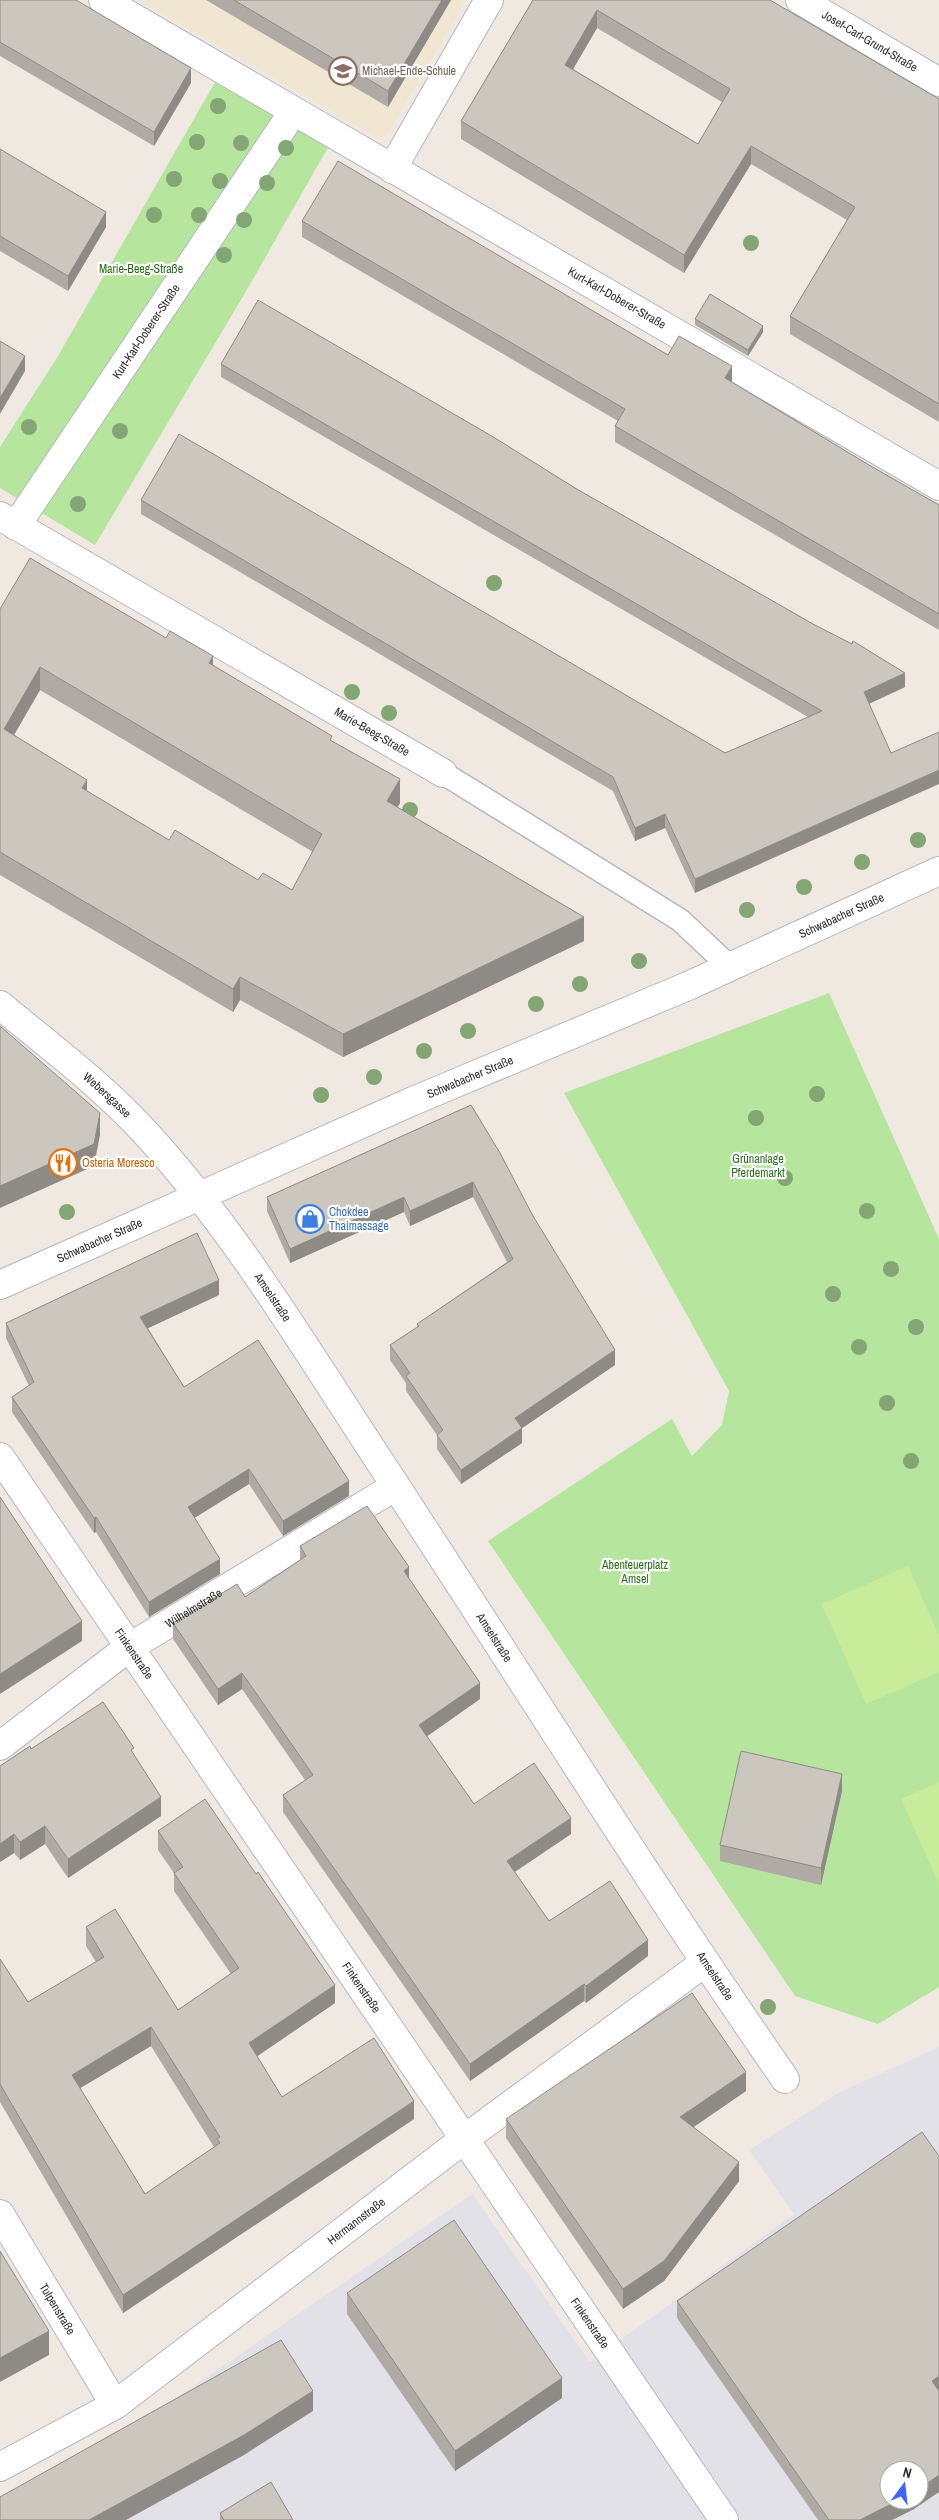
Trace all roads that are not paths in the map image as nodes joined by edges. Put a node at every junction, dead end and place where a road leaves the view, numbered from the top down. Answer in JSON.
{"nodes":[{"id":1,"x":104,"y":0,"type":"edge"},
{"id":2,"x":489,"y":0,"type":"edge"},
{"id":3,"x":800,"y":0,"type":"edge"},
{"id":4,"x":939,"y":82,"type":"edge"},
{"id":5,"x":293,"y":112,"type":"junction"},
{"id":6,"x":392,"y":169,"type":"junction"},
{"id":7,"x":939,"y":486,"type":"edge"},
{"id":8,"x":8,"y":521,"type":"edge"},
{"id":9,"x":442,"y":774,"type":"joint"},
{"id":10,"x":939,"y":871,"type":"edge"},
{"id":11,"x":730,"y":967,"type":"junction"},
{"id":12,"x":0,"y":1005,"type":"edge"},
{"id":13,"x":201,"y":1197,"type":"junction"},
{"id":14,"x":0,"y":1285,"type":"edge"},
{"id":15,"x":0,"y":1457,"type":"edge"},
{"id":16,"x":396,"y":1486,"type":"junction"},
{"id":17,"x":128,"y":1648,"type":"junction"},
{"id":18,"x":0,"y":1746,"type":"edge"},
{"id":19,"x":704,"y":1962,"type":"junction"},
{"id":20,"x":785,"y":2079,"type":"dead end"},
{"id":21,"x":463,"y":2140,"type":"junction"},
{"id":22,"x":0,"y":2214,"type":"edge"},
{"id":23,"x":115,"y":2405,"type":"junction"},
{"id":24,"x":0,"y":2466,"type":"edge"},
{"id":25,"x":724,"y":2520,"type":"edge"}],
"edges":[{"from":1,"to":5,"type":"street","name":"Kurt-Karl-Doberer-Straße"},
{"from":2,"to":6,"type":"street"},
{"from":3,"to":4,"type":"street","name":"Josef-Carl-Grund-Straße"},
{"from":5,"to":6,"type":"street","name":"Kurt-Karl-Doberer-Straße"},
{"from":5,"to":8,"type":"street","name":"Kurt-Karl-Doberer-Straße"},
{"from":6,"to":7,"type":"street","name":"Kurt-Karl-Doberer-Straße"},
{"from":8,"to":9,"type":"street","name":"Marie-Beeg-Straße"},
{"from":9,"to":11,"type":"lane","name":"Marie-Beeg-Straße"},
{"from":10,"to":11,"type":"street","name":"Schwabacher Straße"},
{"from":11,"to":13,"type":"street","name":"Schwabacher Straße"},
{"from":12,"to":13,"type":"street","name":"Webersgasse"},
{"from":13,"to":14,"type":"street","name":"Schwabacher Straße"},
{"from":13,"to":16,"type":"street","name":"Amselstraße"},
{"from":15,"to":17,"type":"street","name":"Finkenstraße"},
{"from":16,"to":17,"type":"street","name":"Wilhelmstraße"},
{"from":16,"to":19,"type":"street","name":"Amselstraße"},
{"from":17,"to":18,"type":"street","name":"Wilhelmstraße"},
{"from":17,"to":21,"type":"street","name":"Finkenstraße"},
{"from":19,"to":20,"type":"street","name":"Amselstraße"},
{"from":19,"to":21,"type":"street","name":"Hermannstraße"},
{"from":21,"to":23,"type":"street","name":"Hermannstraße"},
{"from":21,"to":25,"type":"street","name":"Finkenstraße"},
{"from":22,"to":23,"type":"street","name":"Tulpenstraße"},
{"from":23,"to":24,"type":"street","name":"Hermannstraße"}]}
